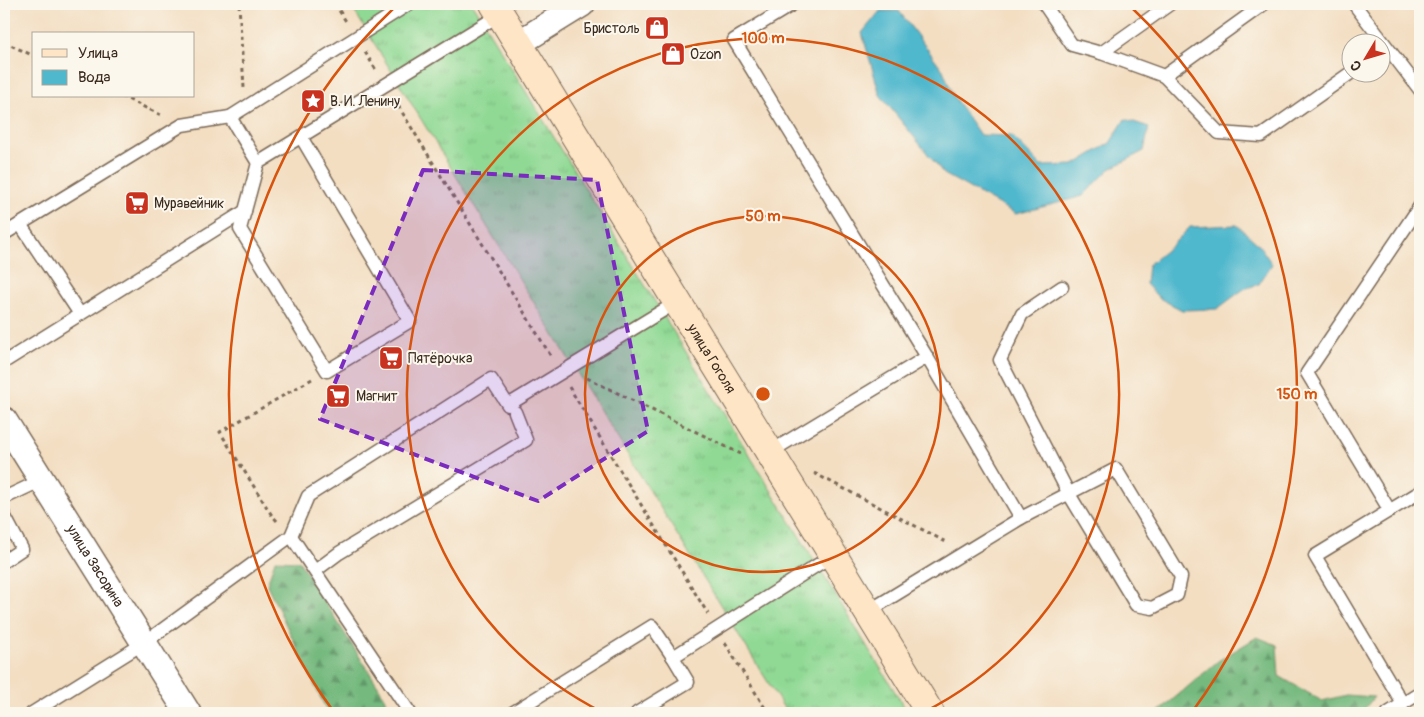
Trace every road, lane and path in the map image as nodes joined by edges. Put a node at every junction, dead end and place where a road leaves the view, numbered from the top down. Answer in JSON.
{"nodes":[{"id":1,"x":239,"y":4,"type":"edge"},
{"id":2,"x":408,"y":4,"type":"edge"},
{"id":3,"x":582,"y":4,"type":"edge"},
{"id":4,"x":793,"y":4,"type":"edge"},
{"id":5,"x":1044,"y":4,"type":"edge"},
{"id":6,"x":1170,"y":4,"type":"edge"},
{"id":7,"x":1264,"y":4,"type":"edge"},
{"id":8,"x":1354,"y":4,"type":"edge"},
{"id":9,"x":498,"y":9,"type":"edge"},
{"id":10,"x":1373,"y":32,"type":"edge"},
{"id":11,"x":4,"y":42,"type":"edge"},
{"id":12,"x":519,"y":43,"type":"junction"},
{"id":13,"x":1102,"y":53,"type":"junction"},
{"id":14,"x":32,"y":55,"type":"edge"},
{"id":15,"x":1392,"y":58,"type":"edge"},
{"id":16,"x":1164,"y":76,"type":"junction"},
{"id":17,"x":1342,"y":79,"type":"edge"},
{"id":18,"x":1420,"y":90,"type":"edge"},
{"id":19,"x":125,"y":98,"type":"edge"},
{"id":20,"x":245,"y":108,"type":"junction"},
{"id":21,"x":230,"y":118,"type":"junction"},
{"id":22,"x":182,"y":125,"type":"junction"},
{"id":23,"x":301,"y":137,"type":"junction"},
{"id":24,"x":258,"y":163,"type":"junction"},
{"id":25,"x":1420,"y":206,"type":"edge"},
{"id":26,"x":245,"y":211,"type":"junction"},
{"id":27,"x":20,"y":224,"type":"junction"},
{"id":28,"x":4,"y":234,"type":"edge"},
{"id":29,"x":1062,"y":287,"type":"dead end"},
{"id":30,"x":677,"y":302,"type":"junction"},
{"id":31,"x":80,"y":314,"type":"junction"},
{"id":32,"x":927,"y":357,"type":"junction"},
{"id":33,"x":4,"y":362,"type":"edge"},
{"id":34,"x":327,"y":371,"type":"junction"},
{"id":35,"x":514,"y":412,"type":"dead end"},
{"id":36,"x":4,"y":420,"type":"edge"},
{"id":37,"x":770,"y":452,"type":"junction"},
{"id":38,"x":42,"y":480,"type":"junction"},
{"id":39,"x":1420,"y":492,"type":"edge"},
{"id":40,"x":1069,"y":494,"type":"junction"},
{"id":41,"x":4,"y":498,"type":"edge"},
{"id":42,"x":1390,"y":511,"type":"junction"},
{"id":43,"x":4,"y":515,"type":"edge"},
{"id":44,"x":1021,"y":518,"type":"junction"},
{"id":45,"x":291,"y":536,"type":"junction"},
{"id":46,"x":833,"y":555,"type":"junction"},
{"id":47,"x":4,"y":561,"type":"edge"},
{"id":48,"x":315,"y":571,"type":"junction"},
{"id":49,"x":867,"y":612,"type":"junction"},
{"id":50,"x":144,"y":644,"type":"junction"},
{"id":51,"x":673,"y":657,"type":"junction"},
{"id":52,"x":1420,"y":693,"type":"edge"},
{"id":53,"x":1403,"y":704,"type":"junction"},
{"id":54,"x":32,"y":713,"type":"edge"},
{"id":55,"x":188,"y":713,"type":"edge"},
{"id":56,"x":410,"y":713,"type":"edge"},
{"id":57,"x":512,"y":713,"type":"edge"},
{"id":58,"x":637,"y":713,"type":"edge"},
{"id":59,"x":930,"y":713,"type":"edge"},
{"id":60,"x":1388,"y":713,"type":"edge"}],
"edges":[{"from":1,"to":20,"type":"path"},
{"from":2,"to":20,"type":"lane"},
{"from":3,"to":12,"type":"street"},
{"from":4,"to":32,"type":"lane"},
{"from":5,"to":13,"type":"lane"},
{"from":6,"to":13,"type":"lane"},
{"from":7,"to":16,"type":"lane"},
{"from":8,"to":10,"type":"lane"},
{"from":9,"to":12,"type":"main road","name":"улица Гоголя"},
{"from":9,"to":23,"type":"lane"},
{"from":11,"to":14,"type":"path"},
{"from":12,"to":30,"type":"main road","name":"улица Гоголя"},
{"from":13,"to":16,"type":"lane"},
{"from":15,"to":18,"type":"lane"},
{"from":16,"to":17,"type":"lane"},
{"from":19,"to":22,"type":"path"},
{"from":20,"to":21,"type":"lane"},
{"from":21,"to":22,"type":"lane"},
{"from":21,"to":24,"type":"lane"},
{"from":22,"to":27,"type":"lane"},
{"from":23,"to":24,"type":"lane"},
{"from":23,"to":34,"type":"lane"},
{"from":24,"to":26,"type":"lane"},
{"from":25,"to":42,"type":"lane"},
{"from":26,"to":31,"type":"lane"},
{"from":26,"to":34,"type":"lane"},
{"from":27,"to":28,"type":"lane"},
{"from":27,"to":31,"type":"lane"},
{"from":29,"to":40,"type":"lane"},
{"from":30,"to":37,"type":"main road","name":"улица Гоголя"},
{"from":30,"to":45,"type":"lane"},
{"from":31,"to":33,"type":"lane"},
{"from":32,"to":37,"type":"lane"},
{"from":32,"to":44,"type":"lane"},
{"from":34,"to":45,"type":"path"},
{"from":35,"to":48,"type":"lane"},
{"from":36,"to":38,"type":"street","name":"улица Засорина"},
{"from":37,"to":46,"type":"main road","name":"улица Гоголя"},
{"from":38,"to":41,"type":"lane"},
{"from":38,"to":50,"type":"street","name":"улица Засорина"},
{"from":39,"to":42,"type":"lane"},
{"from":40,"to":40,"type":"lane"},
{"from":40,"to":44,"type":"lane"},
{"from":42,"to":53,"type":"lane"},
{"from":43,"to":47,"type":"lane"},
{"from":44,"to":49,"type":"lane"},
{"from":45,"to":48,"type":"lane"},
{"from":45,"to":50,"type":"lane"},
{"from":46,"to":49,"type":"main road","name":"улица Гоголя"},
{"from":46,"to":51,"type":"lane"},
{"from":48,"to":56,"type":"lane"},
{"from":49,"to":59,"type":"main road","name":"улица Гоголя"},
{"from":50,"to":54,"type":"lane"},
{"from":50,"to":55,"type":"street","name":"улица Засорина"},
{"from":51,"to":57,"type":"lane"},
{"from":51,"to":58,"type":"lane"},
{"from":52,"to":53,"type":"lane"},
{"from":53,"to":60,"type":"lane"}]}
